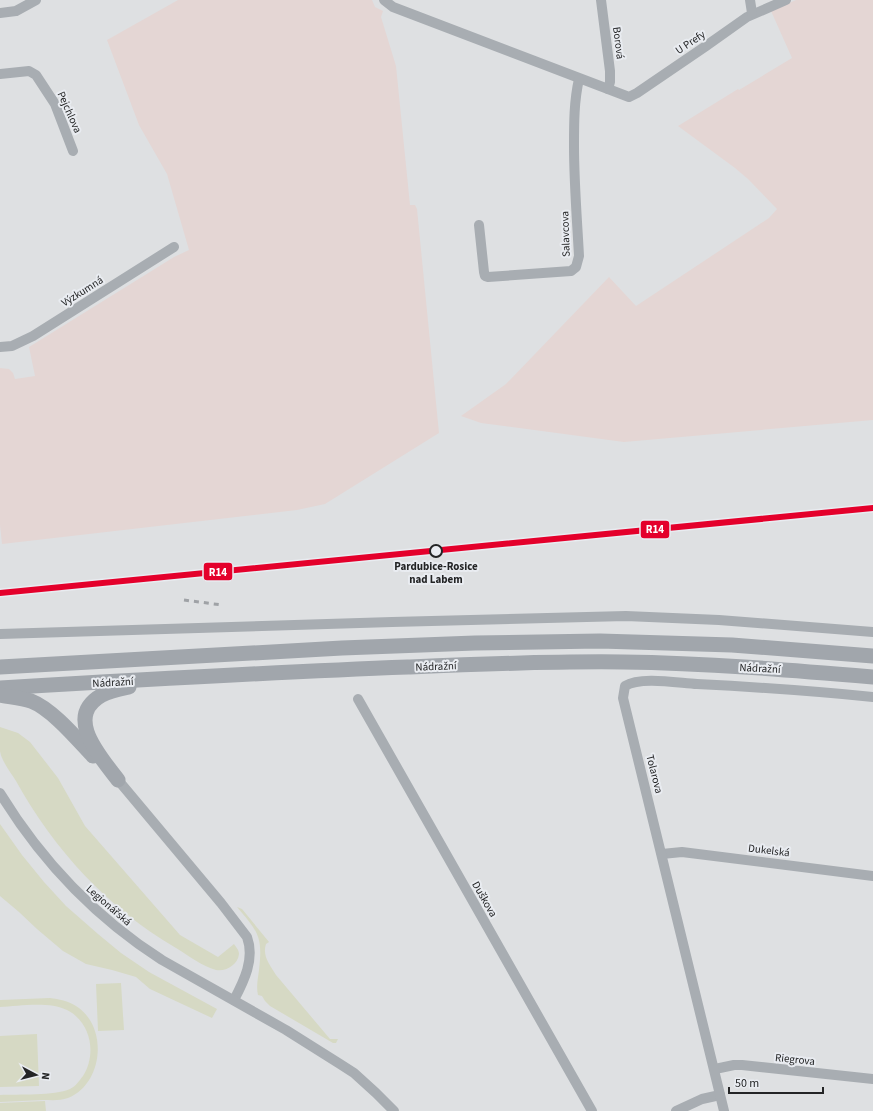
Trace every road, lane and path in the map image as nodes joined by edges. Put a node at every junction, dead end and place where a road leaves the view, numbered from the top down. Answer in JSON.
{"nodes":[{"id":1,"x":36,"y":0,"type":"edge"},
{"id":2,"x":384,"y":0,"type":"edge"},
{"id":3,"x":601,"y":0,"type":"edge"},
{"id":4,"x":750,"y":0,"type":"edge"},
{"id":5,"x":786,"y":0,"type":"edge"},
{"id":6,"x":0,"y":13,"type":"edge"},
{"id":7,"x":752,"y":14,"type":"junction"},
{"id":8,"x":0,"y":74,"type":"edge"},
{"id":9,"x":579,"y":79,"type":"junction"},
{"id":10,"x":608,"y":89,"type":"junction"},
{"id":11,"x":73,"y":151,"type":"dead end"},
{"id":12,"x":479,"y":225,"type":"dead end"},
{"id":13,"x":174,"y":247,"type":"dead end"},
{"id":14,"x":0,"y":347,"type":"edge"},
{"id":15,"x":873,"y":632,"type":"edge"},
{"id":16,"x":0,"y":634,"type":"edge"},
{"id":17,"x":873,"y":656,"type":"edge"},
{"id":18,"x":0,"y":667,"type":"edge"},
{"id":19,"x":873,"y":677,"type":"edge"},
{"id":20,"x":158,"y":679,"type":"junction"},
{"id":21,"x":0,"y":688,"type":"edge"},
{"id":22,"x":0,"y":696,"type":"edge"},
{"id":23,"x":873,"y":697,"type":"edge"},
{"id":24,"x":358,"y":700,"type":"dead end"},
{"id":25,"x":118,"y":780,"type":"junction"},
{"id":26,"x":0,"y":793,"type":"edge"},
{"id":27,"x":662,"y":854,"type":"junction"},
{"id":28,"x":873,"y":876,"type":"edge"},
{"id":29,"x":234,"y":1000,"type":"junction"},
{"id":30,"x":715,"y":1069,"type":"junction"},
{"id":31,"x":873,"y":1079,"type":"edge"},
{"id":32,"x":720,"y":1095,"type":"junction"},
{"id":33,"x":394,"y":1111,"type":"edge"},
{"id":34,"x":592,"y":1111,"type":"edge"},
{"id":35,"x":676,"y":1111,"type":"edge"},
{"id":36,"x":724,"y":1111,"type":"edge"}],
"edges":[{"from":1,"to":6,"type":"street"},
{"from":2,"to":9,"type":"street"},
{"from":3,"to":10,"type":"street","name":"Borová"},
{"from":4,"to":7,"type":"street"},
{"from":5,"to":7,"type":"street","name":"U Prefy"},
{"from":7,"to":10,"type":"street","name":"U Prefy"},
{"from":8,"to":11,"type":"street","name":"Pejchlova"},
{"from":9,"to":10,"type":"street"},
{"from":9,"to":12,"type":"street","name":"Salavcova"},
{"from":13,"to":14,"type":"street","name":"Výzkumná"},
{"from":15,"to":16,"type":"street"},
{"from":17,"to":18,"type":"main road","name":"Nádražní"},
{"from":19,"to":20,"type":"main road","name":"Nádražní"},
{"from":20,"to":21,"type":"main road","name":"Nádražní"},
{"from":20,"to":25,"type":"main road"},
{"from":22,"to":25,"type":"main road"},
{"from":23,"to":27,"type":"street","name":"Tolarova"},
{"from":24,"to":34,"type":"street","name":"Duškova"},
{"from":25,"to":29,"type":"street"},
{"from":26,"to":29,"type":"street","name":"Legionářská"},
{"from":27,"to":28,"type":"street","name":"Dukelská"},
{"from":27,"to":30,"type":"street","name":"Tolarova"},
{"from":29,"to":33,"type":"street","name":"Legionářská"},
{"from":30,"to":31,"type":"street","name":"Riegrova"},
{"from":30,"to":32,"type":"street","name":"Tolarova"},
{"from":32,"to":35,"type":"street"},
{"from":32,"to":36,"type":"street","name":"Tolarova"}]}
